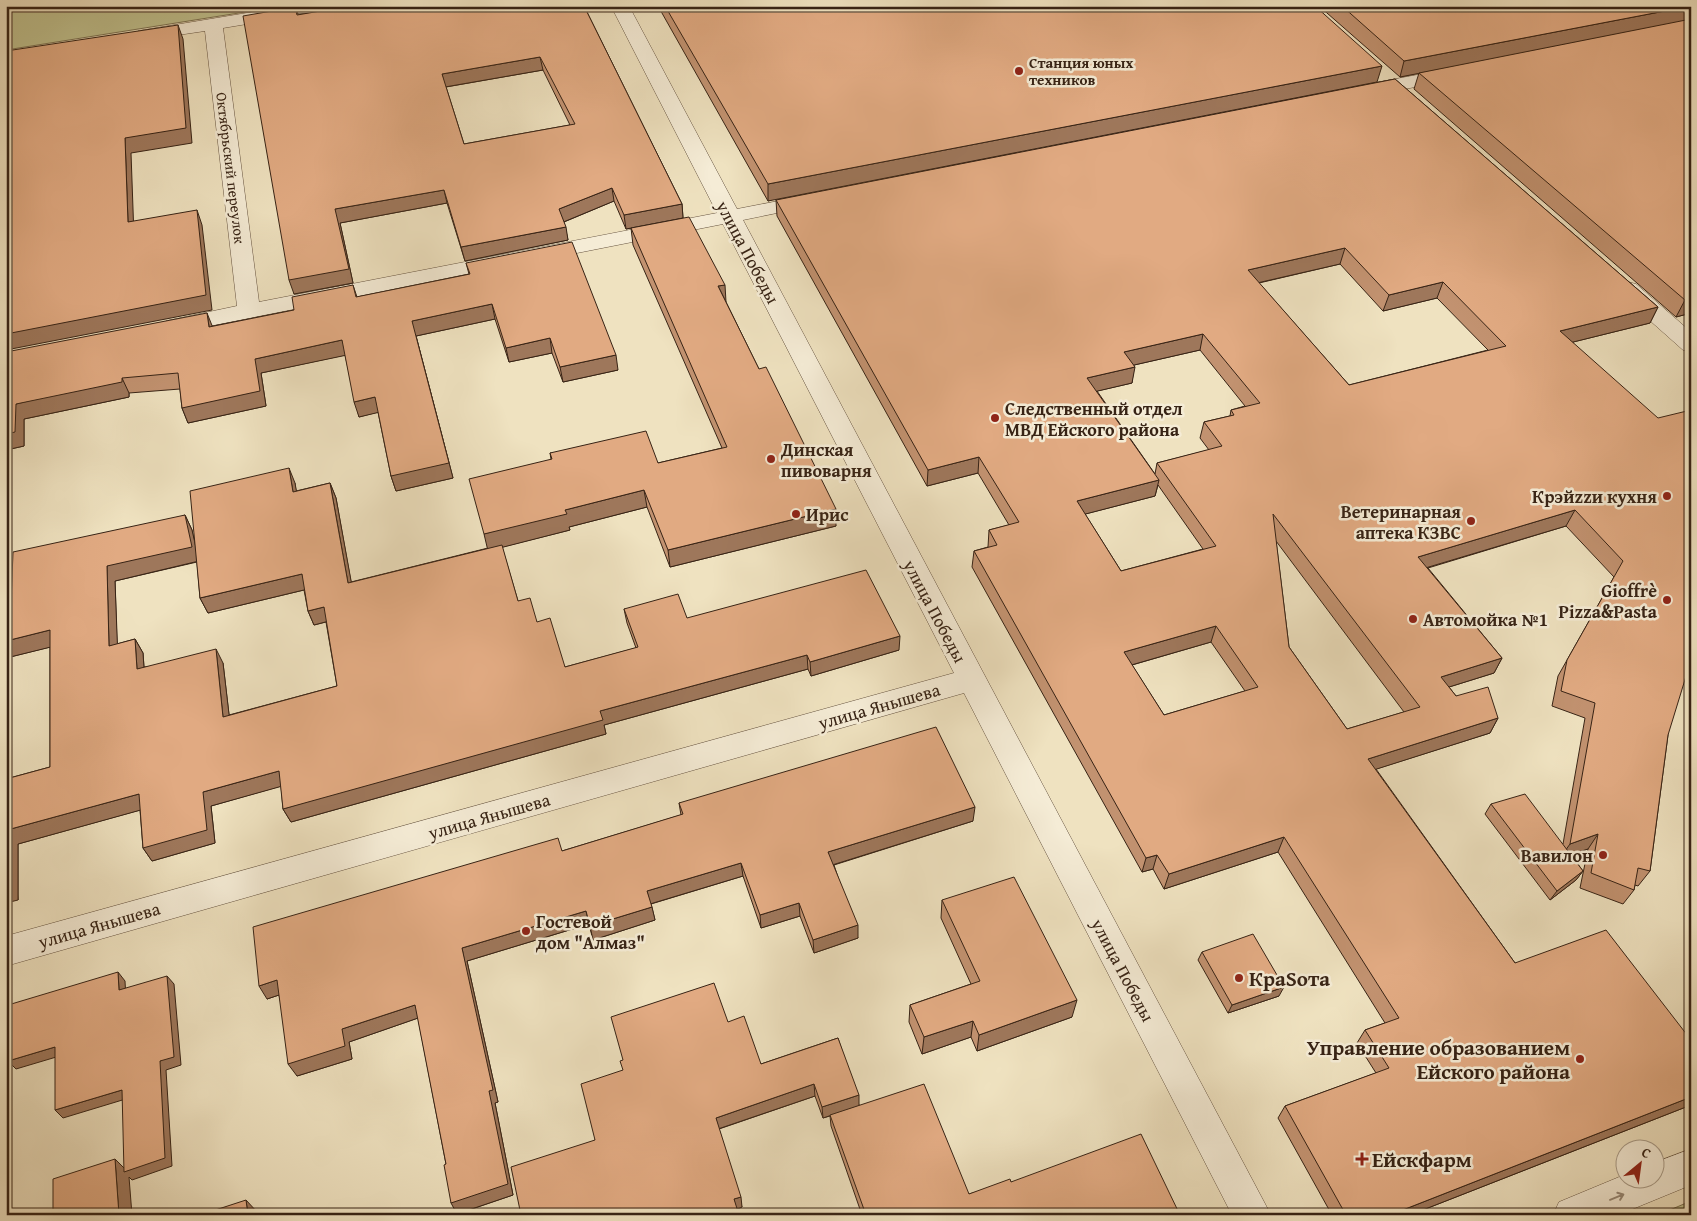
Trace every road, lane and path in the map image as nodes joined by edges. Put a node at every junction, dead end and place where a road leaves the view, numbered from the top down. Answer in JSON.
{"nodes":[{"id":1,"x":325,"y":6,"type":"edge"},
{"id":2,"x":620,"y":6,"type":"edge"},
{"id":3,"x":213,"y":24,"type":"junction"},
{"id":4,"x":124,"y":38,"type":"edge"},
{"id":5,"x":1477,"y":69,"type":"edge"},
{"id":6,"x":1378,"y":70,"type":"edge"},
{"id":7,"x":1395,"y":85,"type":"junction"},
{"id":8,"x":1344,"y":95,"type":"edge"},
{"id":9,"x":1416,"y":104,"type":"edge"},
{"id":10,"x":831,"y":197,"type":"edge"},
{"id":11,"x":730,"y":216,"type":"junction"},
{"id":12,"x":1617,"y":279,"type":"edge"},
{"id":13,"x":250,"y":311,"type":"junction"},
{"id":14,"x":152,"y":331,"type":"edge"},
{"id":15,"x":1691,"y":344,"type":"edge"},
{"id":16,"x":971,"y":680,"type":"junction"},
{"id":17,"x":6,"y":952,"type":"edge"},
{"id":18,"x":1691,"y":1167,"type":"edge"},
{"id":19,"x":1252,"y":1215,"type":"edge"},
{"id":20,"x":1572,"y":1215,"type":"edge"}],
"edges":[{"from":1,"to":3,"type":"street"},
{"from":2,"to":11,"type":"street","name":"улица Победы"},
{"from":3,"to":4,"type":"street"},
{"from":3,"to":13,"type":"street","name":"Октябрьский переулок"},
{"from":5,"to":7,"type":"street"},
{"from":6,"to":7,"type":"street"},
{"from":7,"to":8,"type":"street"},
{"from":7,"to":9,"type":"street"},
{"from":10,"to":11,"type":"street"},
{"from":11,"to":13,"type":"street"},
{"from":11,"to":16,"type":"street","name":"улица Победы"},
{"from":12,"to":15,"type":"street"},
{"from":13,"to":14,"type":"street"},
{"from":16,"to":17,"type":"street","name":"улица Янышева"},
{"from":16,"to":19,"type":"street","name":"улица Победы"},
{"from":20,"to":18,"type":"street","one_way":true}]}
